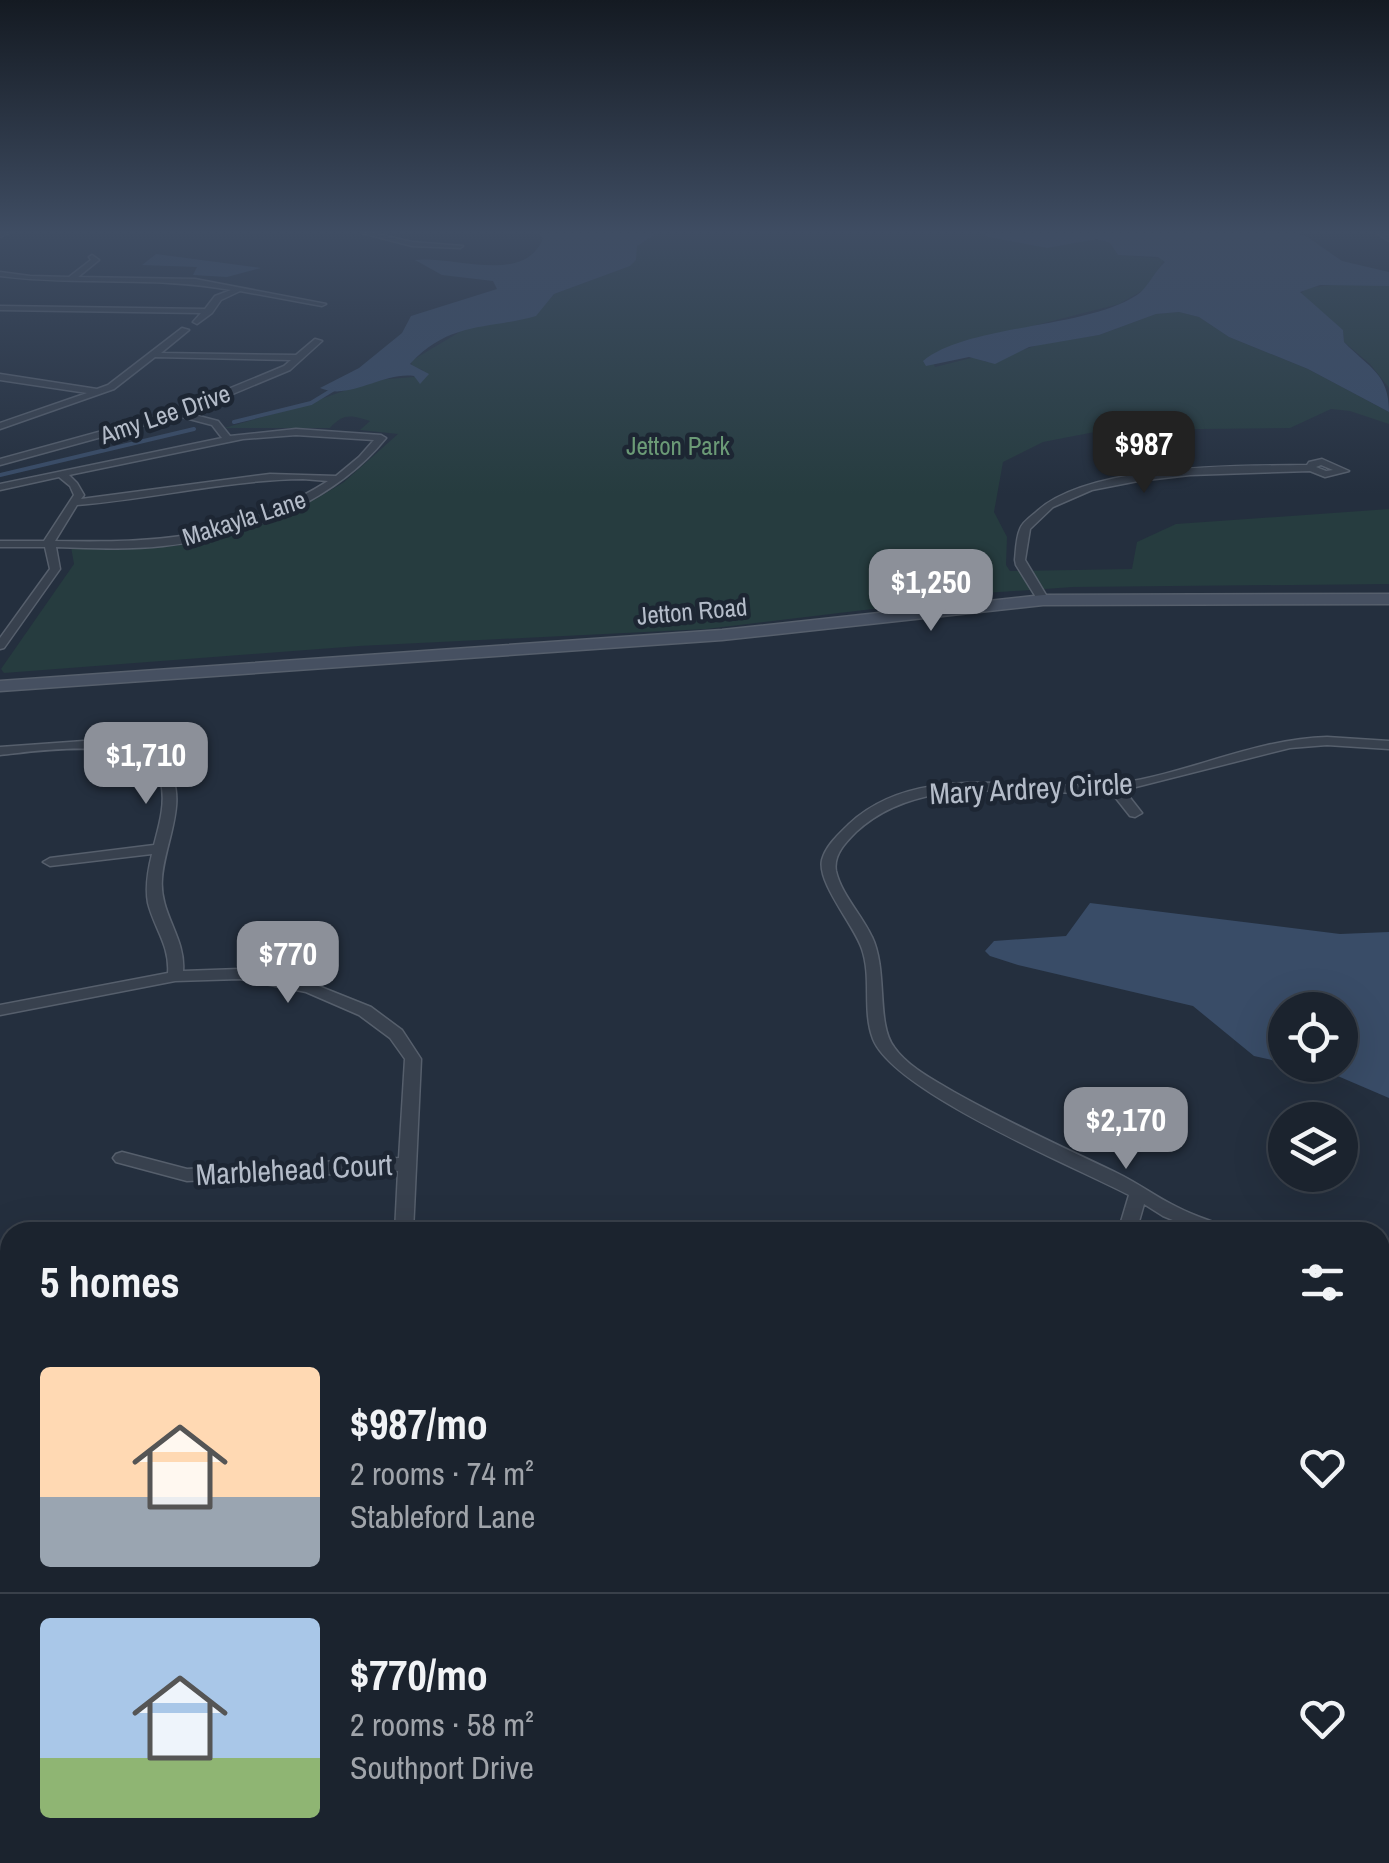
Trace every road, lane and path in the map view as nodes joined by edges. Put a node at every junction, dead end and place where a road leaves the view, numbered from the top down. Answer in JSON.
{"nodes":[{"id":1,"x":199,"y":320,"type":"edge"},
{"id":2,"x":197,"y":322,"type":"dead end"},
{"id":3,"x":185,"y":330,"type":"dead end"},
{"id":4,"x":318,"y":341,"type":"dead end"},
{"id":5,"x":157,"y":355,"type":"junction"},
{"id":6,"x":300,"y":358,"type":"junction"},
{"id":7,"x":0,"y":377,"type":"edge"},
{"id":8,"x":100,"y":392,"type":"junction"},
{"id":9,"x":178,"y":413,"type":"junction"},
{"id":10,"x":0,"y":426,"type":"edge"},
{"id":11,"x":227,"y":438,"type":"junction"},
{"id":12,"x":0,"y":462,"type":"edge"},
{"id":13,"x":1311,"y":468,"type":"dead end"},
{"id":14,"x":60,"y":474,"type":"junction"},
{"id":15,"x":336,"y":479,"type":"junction"},
{"id":16,"x":0,"y":487,"type":"edge"},
{"id":17,"x":77,"y":502,"type":"junction"},
{"id":18,"x":51,"y":542,"type":"junction"},
{"id":19,"x":0,"y":544,"type":"edge"},
{"id":20,"x":1389,"y":599,"type":"edge"},
{"id":21,"x":1044,"y":600,"type":"junction"},
{"id":22,"x":0,"y":646,"type":"edge"},
{"id":23,"x":0,"y":686,"type":"edge"},
{"id":24,"x":1389,"y":746,"type":"edge"},
{"id":25,"x":126,"y":749,"type":"junction"},
{"id":26,"x":0,"y":751,"type":"edge"},
{"id":27,"x":156,"y":763,"type":"junction"},
{"id":28,"x":1115,"y":788,"type":"junction"},
{"id":29,"x":1135,"y":813,"type":"dead end"},
{"id":30,"x":159,"y":848,"type":"junction"},
{"id":31,"x":50,"y":862,"type":"dead end"},
{"id":32,"x":175,"y":976,"type":"junction"},
{"id":33,"x":0,"y":1010,"type":"edge"},
{"id":34,"x":122,"y":1158,"type":"dead end"},
{"id":35,"x":408,"y":1164,"type":"junction"},
{"id":36,"x":1139,"y":1192,"type":"junction"},
{"id":37,"x":405,"y":1222,"type":"edge"},
{"id":38,"x":1130,"y":1222,"type":"edge"},
{"id":39,"x":1195,"y":1222,"type":"edge"}],
"edges":[{"from":1,"to":2,"type":"street"},
{"from":3,"to":5,"type":"street"},
{"from":4,"to":6,"type":"street","name":"Amy Lee Drive"},
{"from":5,"to":6,"type":"street"},
{"from":5,"to":8,"type":"street"},
{"from":6,"to":9,"type":"street","name":"Amy Lee Drive"},
{"from":7,"to":8,"type":"street"},
{"from":8,"to":10,"type":"street"},
{"from":9,"to":11,"type":"street"},
{"from":9,"to":12,"type":"street","name":"Amy Lee Drive"},
{"from":11,"to":14,"type":"street","name":"Makayla Lane"},
{"from":11,"to":15,"type":"street","name":"Makayla Lane"},
{"from":13,"to":21,"type":"street"},
{"from":14,"to":16,"type":"street","name":"Makayla Lane"},
{"from":14,"to":17,"type":"street"},
{"from":15,"to":17,"type":"street"},
{"from":15,"to":18,"type":"street","name":"Makayla Lane"},
{"from":17,"to":18,"type":"street"},
{"from":18,"to":19,"type":"street","name":"Makayla Lane"},
{"from":18,"to":22,"type":"street"},
{"from":20,"to":21,"type":"street","name":"Jetton Road"},
{"from":21,"to":23,"type":"street","name":"Jetton Road"},
{"from":24,"to":28,"type":"street","name":"Mary Ardrey Circle"},
{"from":25,"to":26,"type":"street"},
{"from":25,"to":27,"type":"street"},
{"from":25,"to":27,"type":"street"},
{"from":27,"to":30,"type":"street"},
{"from":28,"to":29,"type":"street"},
{"from":28,"to":36,"type":"street","name":"Mary Ardrey Circle"},
{"from":30,"to":31,"type":"street"},
{"from":30,"to":32,"type":"street"},
{"from":32,"to":33,"type":"street"},
{"from":32,"to":35,"type":"street"},
{"from":34,"to":35,"type":"street","name":"Marblehead Court"},
{"from":35,"to":37,"type":"street"},
{"from":36,"to":38,"type":"street"},
{"from":36,"to":39,"type":"street","name":"Mary Ardrey Circle"}]}
